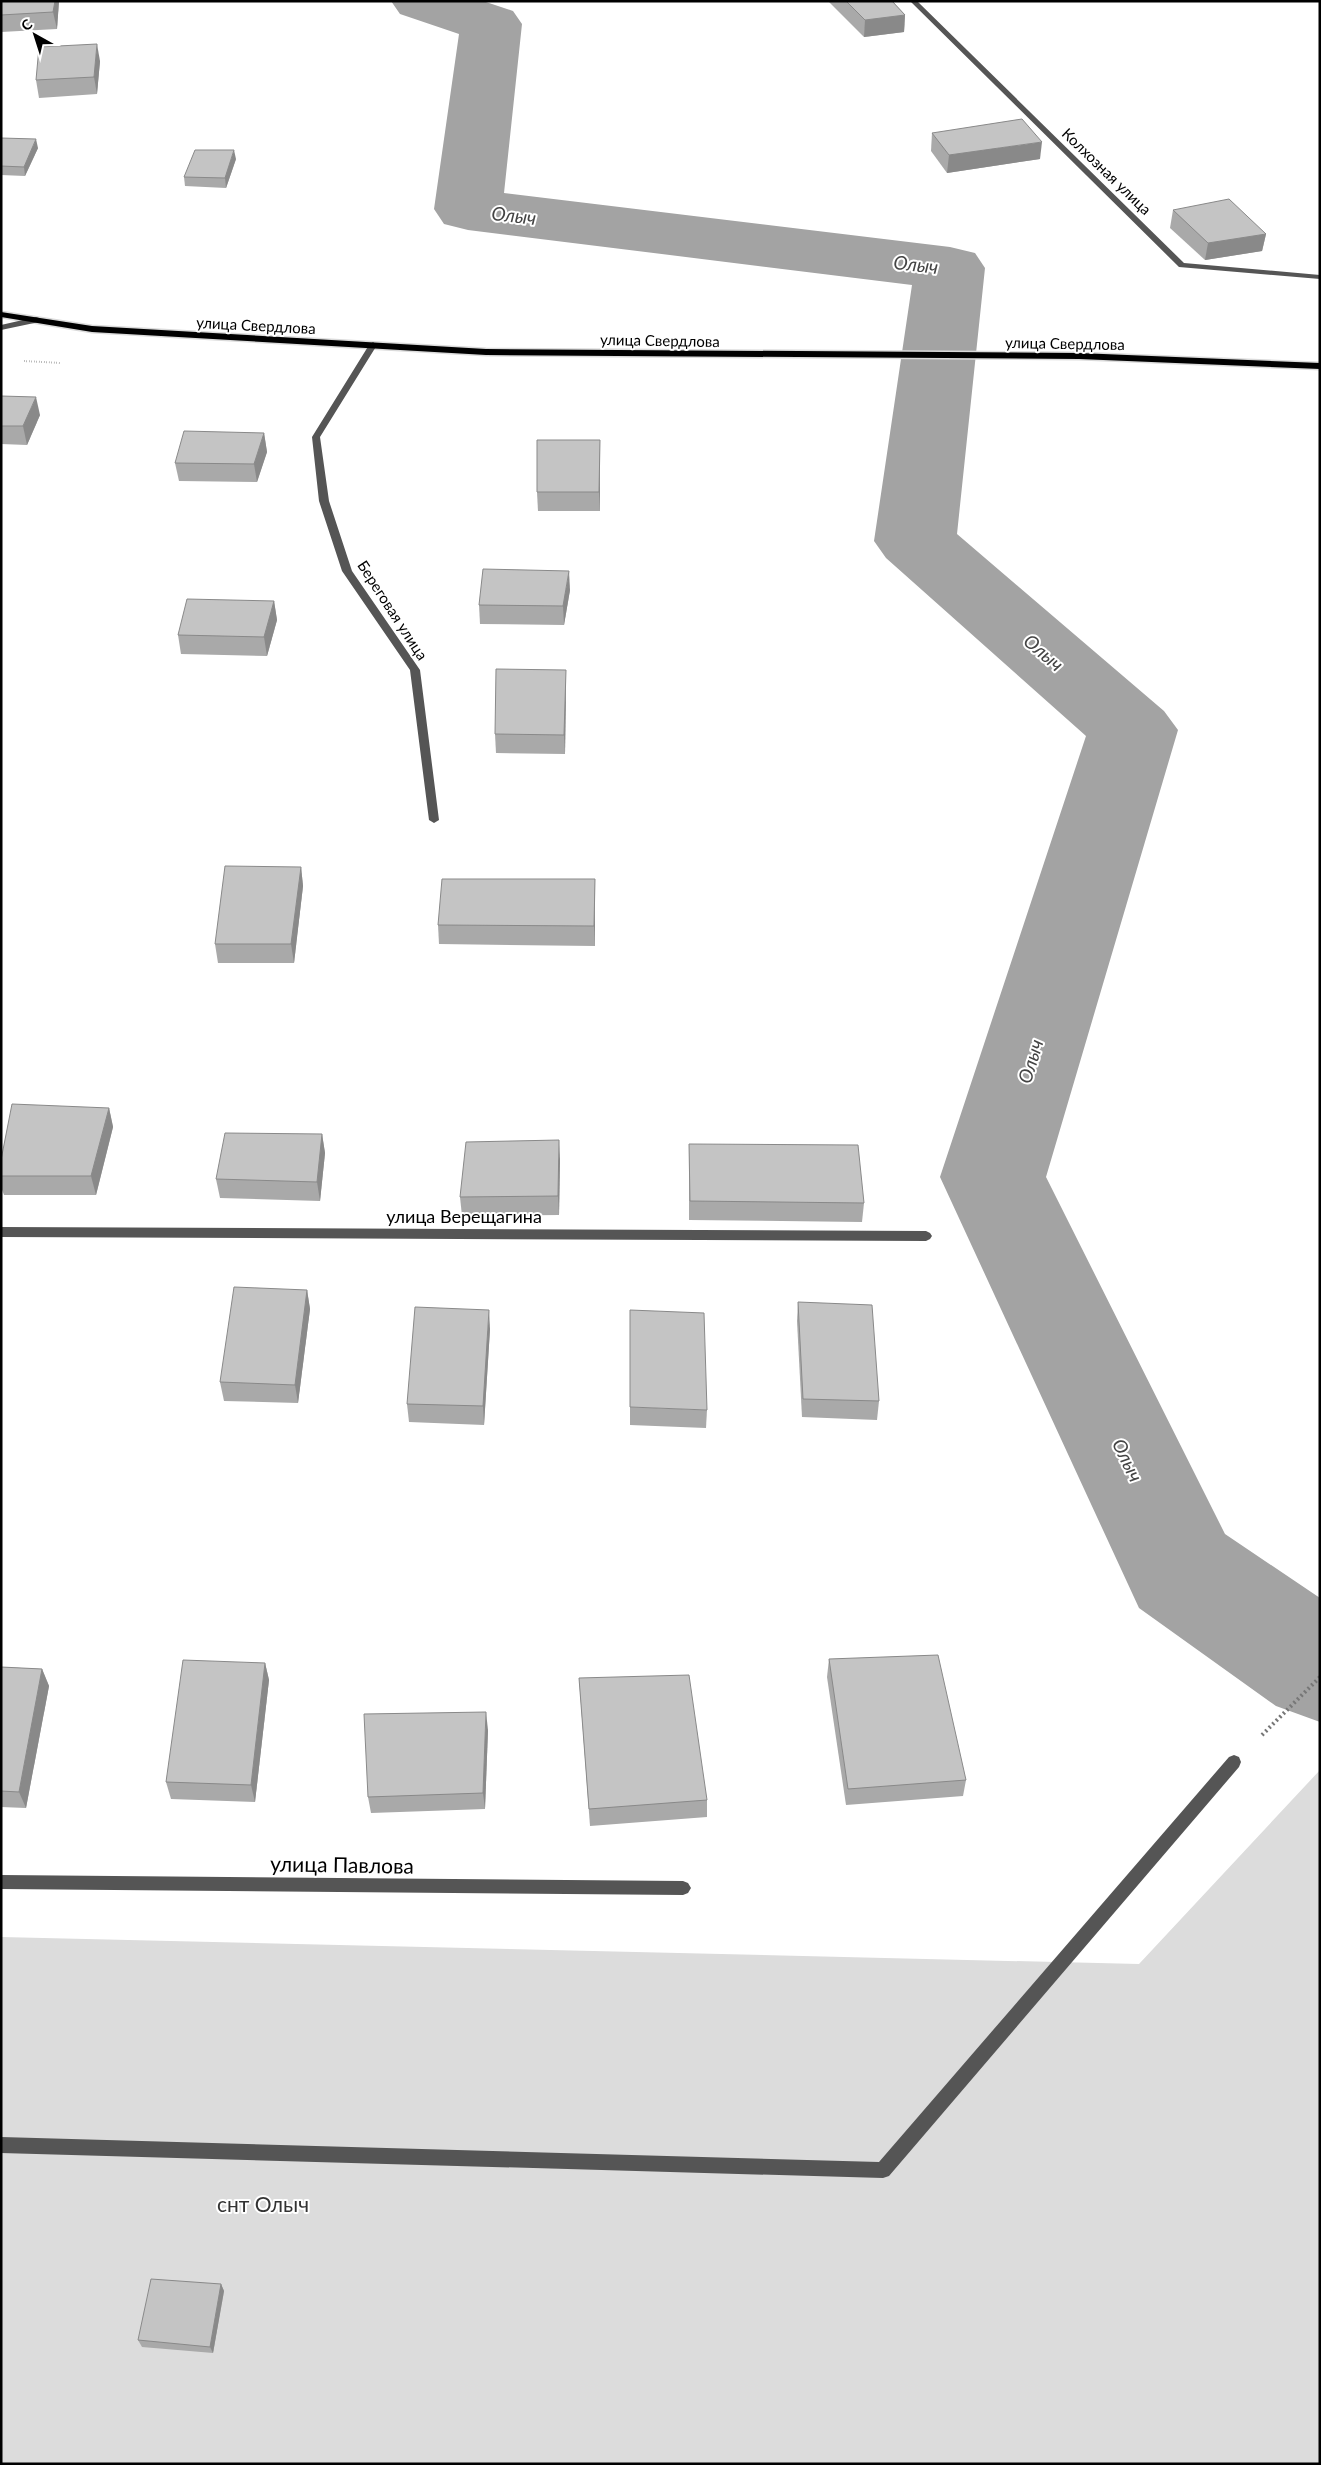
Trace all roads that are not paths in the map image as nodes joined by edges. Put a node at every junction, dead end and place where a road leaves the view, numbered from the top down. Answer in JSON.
{"nodes":[{"id":1,"x":913,"y":1,"type":"edge"},
{"id":2,"x":1320,"y":277,"type":"edge"},
{"id":3,"x":1,"y":314,"type":"edge"},
{"id":4,"x":36,"y":320,"type":"junction"},
{"id":5,"x":1,"y":328,"type":"edge"},
{"id":6,"x":373,"y":345,"type":"junction"},
{"id":7,"x":1320,"y":366,"type":"edge"},
{"id":8,"x":434,"y":820,"type":"dead end"},
{"id":9,"x":1,"y":1232,"type":"edge"},
{"id":10,"x":926,"y":1236,"type":"dead end"},
{"id":11,"x":1234,"y":1762,"type":"road end"},
{"id":12,"x":1,"y":1882,"type":"edge"},
{"id":13,"x":683,"y":1888,"type":"dead end"},
{"id":14,"x":1,"y":2145,"type":"edge"}],
"edges":[{"from":1,"to":2,"type":"street","name":"Колхозная улица"},
{"from":3,"to":4,"type":"main road","name":"улица Свердлова"},
{"from":4,"to":5,"type":"street"},
{"from":4,"to":6,"type":"main road","name":"улица Свердлова"},
{"from":6,"to":7,"type":"main road","name":"улица Свердлова"},
{"from":6,"to":8,"type":"street","name":"Береговая улица"},
{"from":9,"to":10,"type":"street","name":"улица Верещагина"},
{"from":11,"to":14,"type":"street"},
{"from":12,"to":13,"type":"street","name":"улица Павлова"}]}
